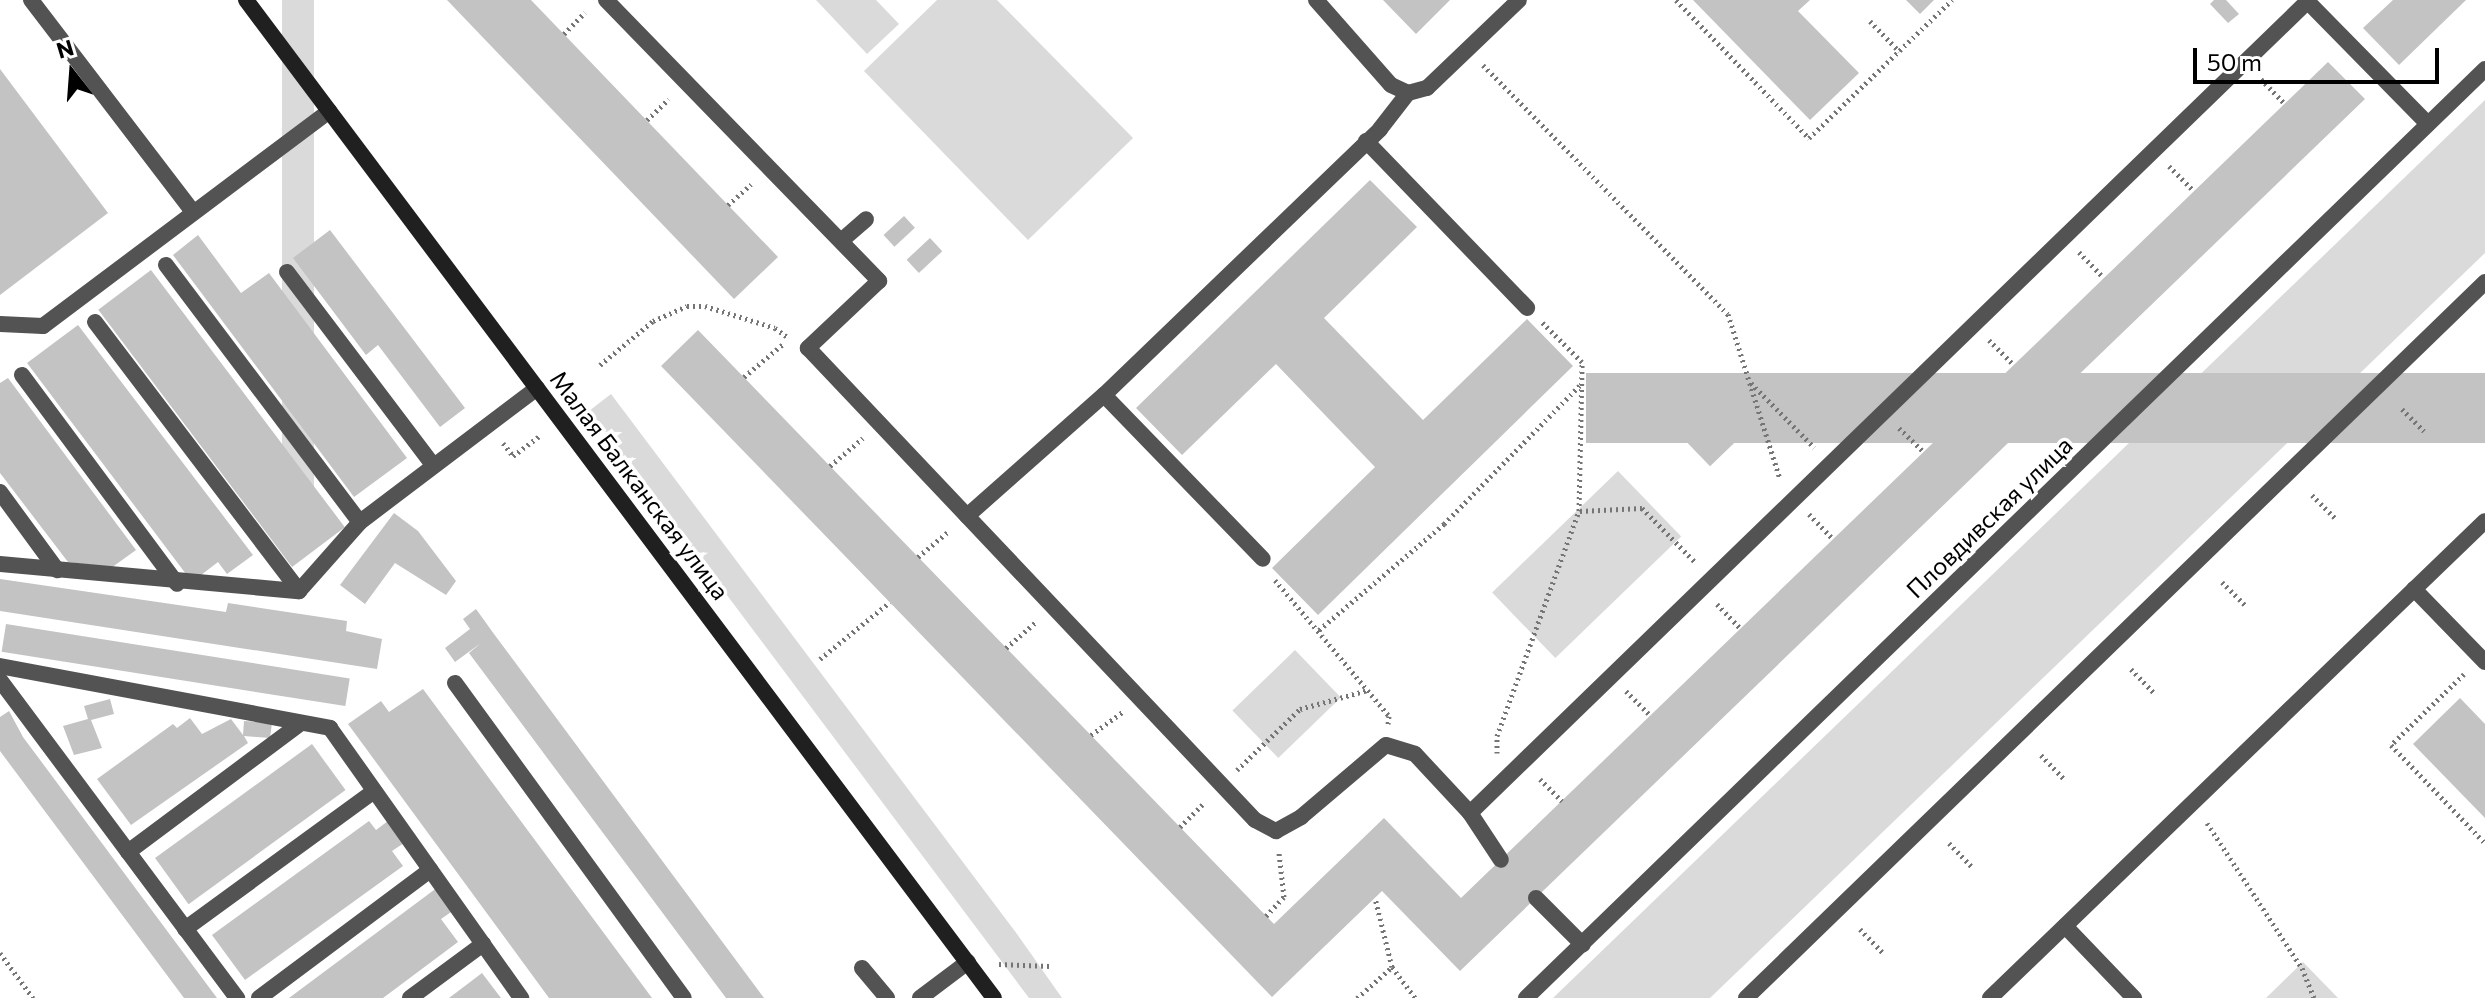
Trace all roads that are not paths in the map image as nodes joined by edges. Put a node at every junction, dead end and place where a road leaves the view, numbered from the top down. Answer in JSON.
{"nodes":[{"id":1,"x":31,"y":0,"type":"edge"},
{"id":2,"x":246,"y":0,"type":"edge"},
{"id":3,"x":606,"y":0,"type":"edge"},
{"id":4,"x":1316,"y":0,"type":"edge"},
{"id":5,"x":1519,"y":0,"type":"edge"},
{"id":6,"x":2308,"y":1,"type":"edge"},
{"id":7,"x":2485,"y":69,"type":"edge"},
{"id":8,"x":1408,"y":93,"type":"junction"},
{"id":9,"x":329,"y":111,"type":"junction"},
{"id":10,"x":2428,"y":124,"type":"junction"},
{"id":11,"x":1366,"y":141,"type":"junction"},
{"id":12,"x":193,"y":212,"type":"junction"},
{"id":13,"x":866,"y":219,"type":"dead end"},
{"id":14,"x":841,"y":241,"type":"junction"},
{"id":15,"x":166,"y":265,"type":"dead end"},
{"id":16,"x":287,"y":272,"type":"dead end"},
{"id":17,"x":2485,"y":282,"type":"edge"},
{"id":18,"x":1527,"y":308,"type":"road end"},
{"id":19,"x":95,"y":322,"type":"dead end"},
{"id":20,"x":0,"y":324,"type":"edge"},
{"id":21,"x":22,"y":375,"type":"dead end"},
{"id":22,"x":537,"y":388,"type":"junction"},
{"id":23,"x":1104,"y":395,"type":"junction"},
{"id":24,"x":433,"y":465,"type":"junction"},
{"id":25,"x":0,"y":492,"type":"edge"},
{"id":26,"x":967,"y":516,"type":"junction"},
{"id":27,"x":2485,"y":521,"type":"edge"},
{"id":28,"x":360,"y":522,"type":"junction"},
{"id":29,"x":1263,"y":559,"type":"road end"},
{"id":30,"x":0,"y":564,"type":"edge"},
{"id":31,"x":57,"y":570,"type":"junction"},
{"id":32,"x":177,"y":584,"type":"junction"},
{"id":33,"x":2414,"y":589,"type":"junction"},
{"id":34,"x":299,"y":591,"type":"junction"},
{"id":35,"x":2483,"y":660,"type":"edge"},
{"id":36,"x":0,"y":666,"type":"edge"},
{"id":37,"x":0,"y":680,"type":"edge"},
{"id":38,"x":455,"y":683,"type":"dead end"},
{"id":39,"x":301,"y":723,"type":"junction"},
{"id":40,"x":374,"y":791,"type":"junction"},
{"id":41,"x":1470,"y":813,"type":"junction"},
{"id":42,"x":128,"y":852,"type":"junction"},
{"id":43,"x":1501,"y":860,"type":"dead end"},
{"id":44,"x":430,"y":870,"type":"junction"},
{"id":45,"x":1536,"y":898,"type":"dead end"},
{"id":46,"x":2065,"y":926,"type":"junction"},
{"id":47,"x":185,"y":929,"type":"junction"},
{"id":48,"x":483,"y":944,"type":"junction"},
{"id":49,"x":1583,"y":945,"type":"junction"},
{"id":50,"x":968,"y":962,"type":"junction"},
{"id":51,"x":862,"y":968,"type":"dead end"},
{"id":52,"x":237,"y":998,"type":"edge"},
{"id":53,"x":259,"y":998,"type":"edge"},
{"id":54,"x":410,"y":998,"type":"edge"},
{"id":55,"x":521,"y":998,"type":"edge"},
{"id":56,"x":684,"y":998,"type":"edge"},
{"id":57,"x":887,"y":998,"type":"edge"},
{"id":58,"x":920,"y":998,"type":"edge"},
{"id":59,"x":994,"y":998,"type":"edge"},
{"id":60,"x":1526,"y":998,"type":"edge"},
{"id":61,"x":1746,"y":998,"type":"edge"},
{"id":62,"x":1990,"y":998,"type":"edge"},
{"id":63,"x":2134,"y":998,"type":"edge"}],
"edges":[{"from":1,"to":12,"type":"street"},
{"from":2,"to":9,"type":"street","name":"Малая Балканская улица"},
{"from":3,"to":14,"type":"street"},
{"from":4,"to":8,"type":"street"},
{"from":5,"to":8,"type":"street"},
{"from":6,"to":10,"type":"street"},
{"from":6,"to":41,"type":"street"},
{"from":7,"to":10,"type":"street","name":"Пловдивская улица"},
{"from":8,"to":11,"type":"street"},
{"from":9,"to":12,"type":"street"},
{"from":9,"to":22,"type":"street","name":"Малая Балканская улица"},
{"from":10,"to":49,"type":"street","name":"Пловдивская улица"},
{"from":11,"to":18,"type":"street"},
{"from":11,"to":23,"type":"street"},
{"from":12,"to":20,"type":"street"},
{"from":13,"to":14,"type":"street"},
{"from":14,"to":26,"type":"street"},
{"from":15,"to":28,"type":"street"},
{"from":16,"to":24,"type":"street"},
{"from":17,"to":61,"type":"street"},
{"from":19,"to":34,"type":"street"},
{"from":21,"to":32,"type":"street"},
{"from":22,"to":24,"type":"street"},
{"from":22,"to":50,"type":"street","name":"Малая Балканская улица"},
{"from":23,"to":26,"type":"street"},
{"from":23,"to":29,"type":"street"},
{"from":24,"to":28,"type":"street"},
{"from":25,"to":31,"type":"street"},
{"from":26,"to":41,"type":"street"},
{"from":27,"to":33,"type":"street"},
{"from":28,"to":34,"type":"street"},
{"from":30,"to":31,"type":"street"},
{"from":31,"to":32,"type":"street"},
{"from":32,"to":34,"type":"street"},
{"from":33,"to":35,"type":"street"},
{"from":33,"to":46,"type":"street"},
{"from":36,"to":39,"type":"street"},
{"from":37,"to":42,"type":"street"},
{"from":38,"to":56,"type":"street"},
{"from":39,"to":40,"type":"street"},
{"from":39,"to":42,"type":"street"},
{"from":40,"to":44,"type":"street"},
{"from":40,"to":47,"type":"street"},
{"from":41,"to":43,"type":"street"},
{"from":42,"to":47,"type":"street"},
{"from":44,"to":48,"type":"street"},
{"from":44,"to":53,"type":"street"},
{"from":45,"to":49,"type":"street"},
{"from":46,"to":62,"type":"street"},
{"from":46,"to":63,"type":"street"},
{"from":47,"to":52,"type":"street"},
{"from":48,"to":54,"type":"street"},
{"from":48,"to":55,"type":"street"},
{"from":49,"to":60,"type":"street","name":"Пловдивская улица"},
{"from":50,"to":58,"type":"street"},
{"from":50,"to":59,"type":"street","name":"Малая Балканская улица"},
{"from":51,"to":57,"type":"street"}]}
